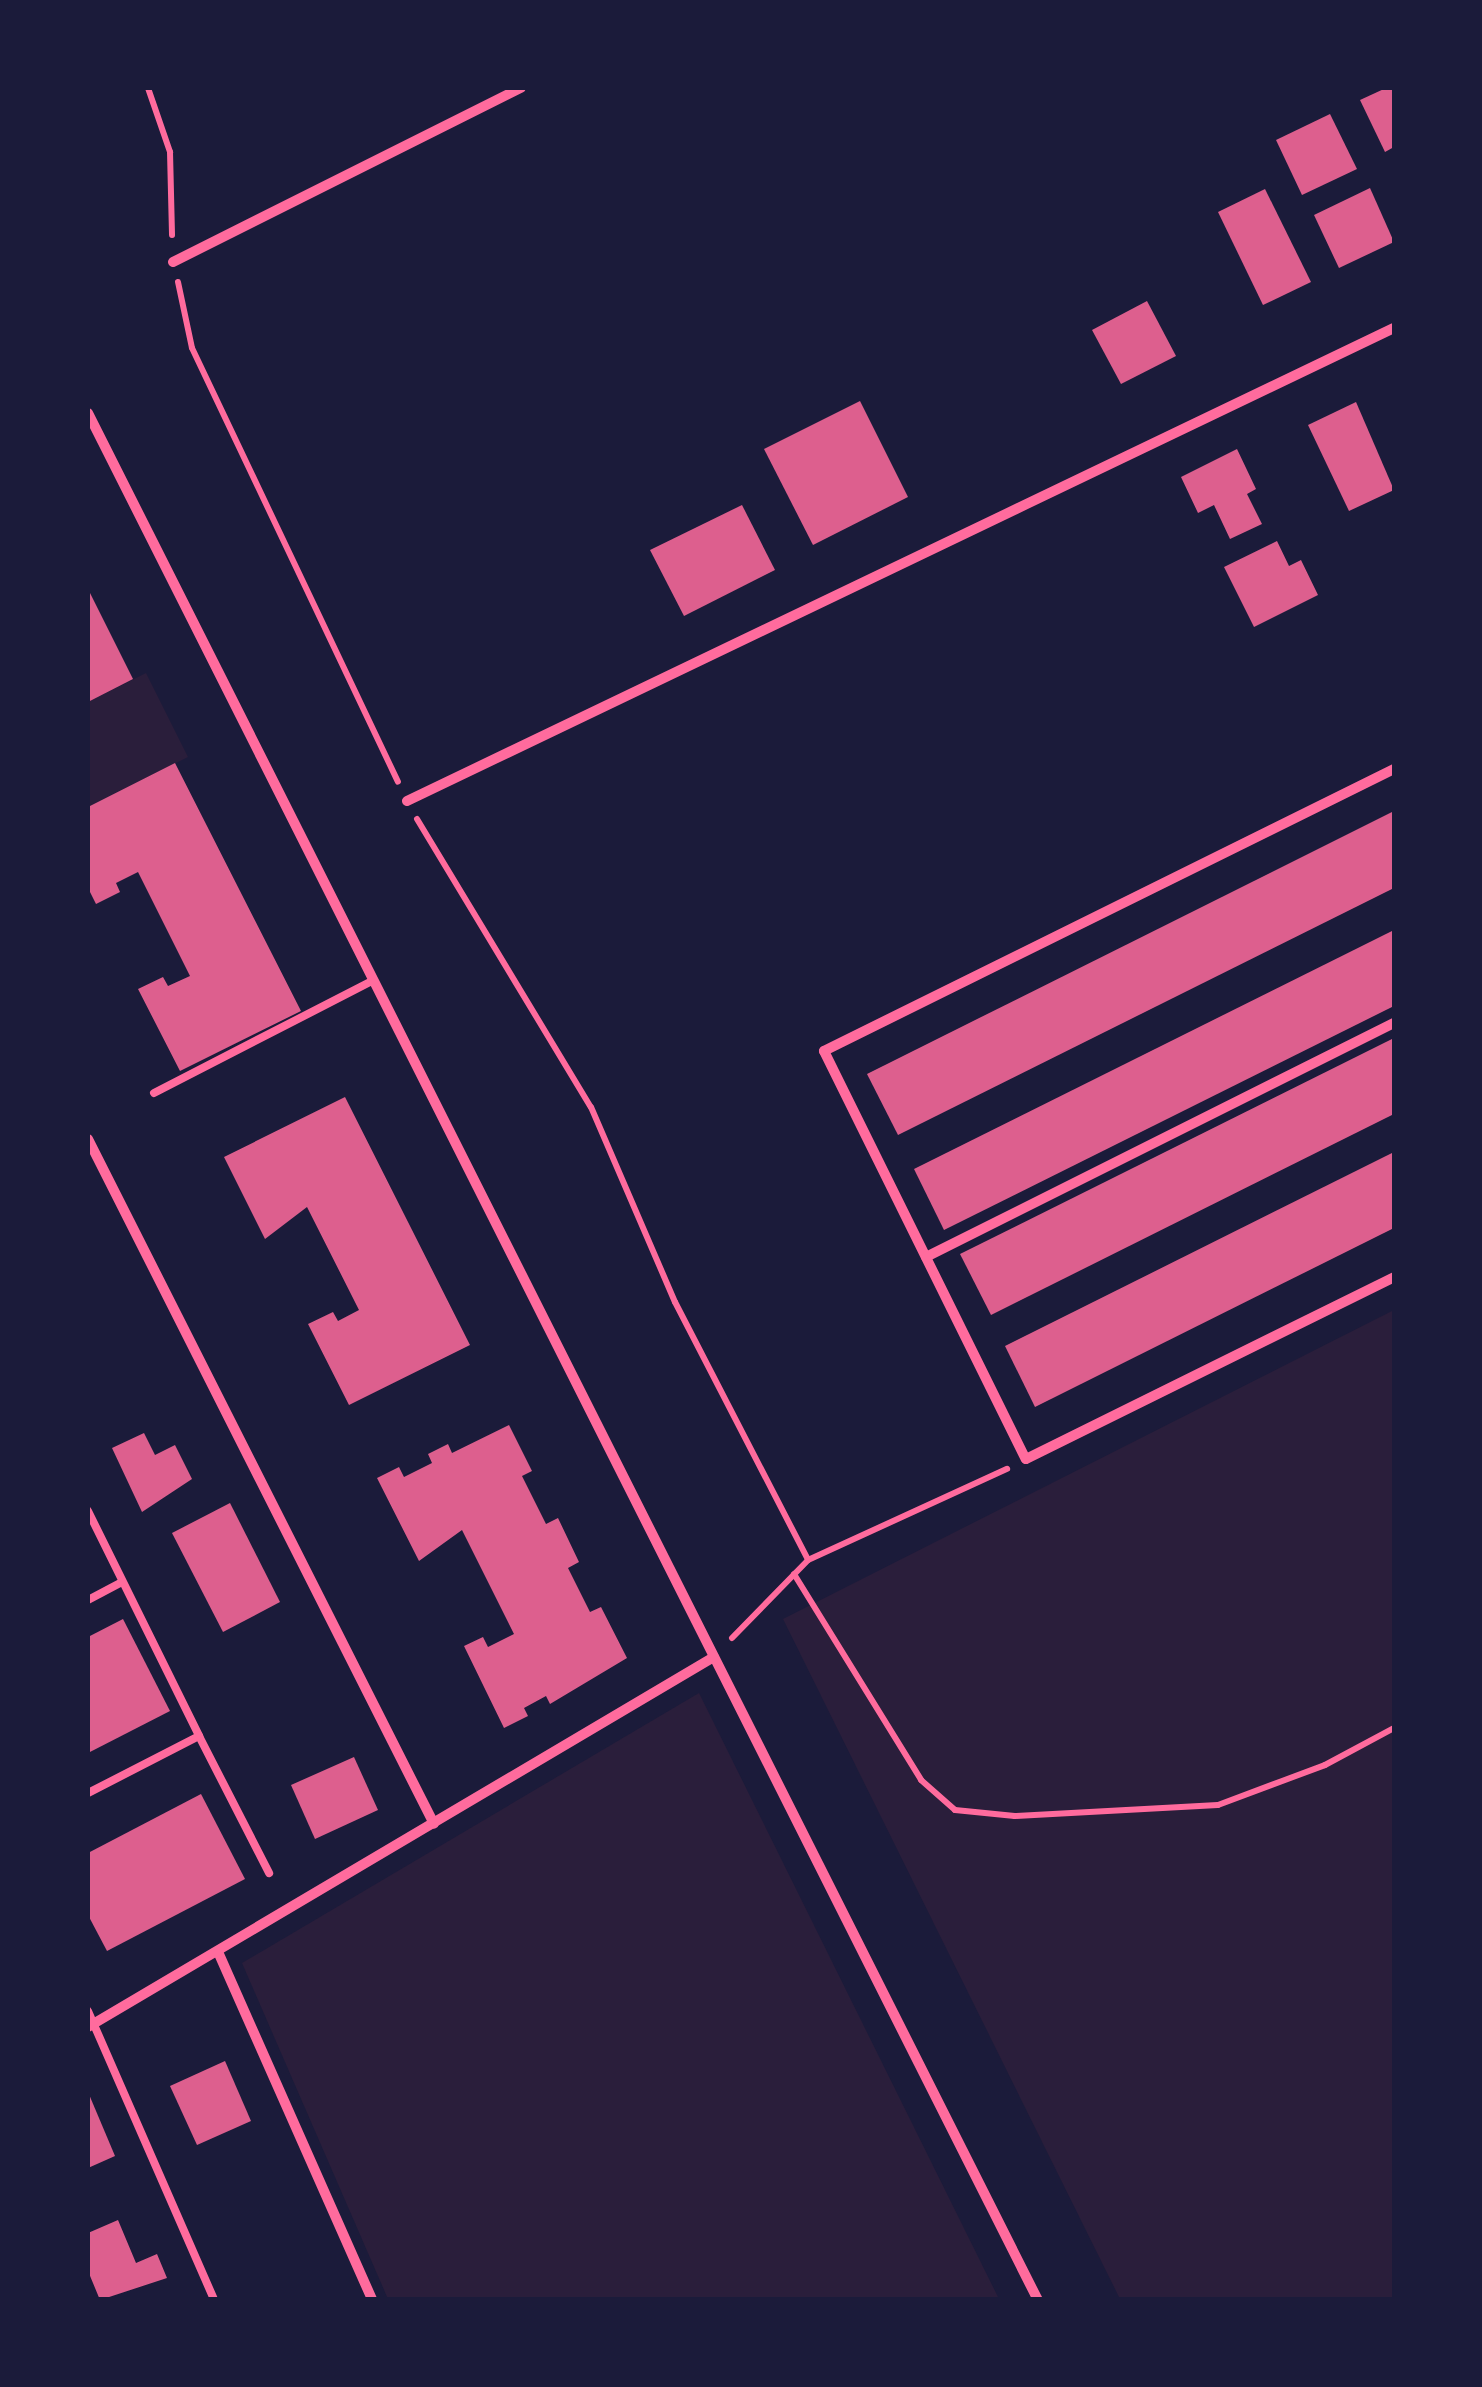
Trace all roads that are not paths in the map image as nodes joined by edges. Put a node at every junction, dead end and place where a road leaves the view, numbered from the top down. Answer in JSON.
{"nodes":[{"id":1,"x":521,"y":88,"type":"edge"},
{"id":2,"x":173,"y":262,"type":"road end"},
{"id":3,"x":1394,"y":328,"type":"edge"},
{"id":4,"x":88,"y":414,"type":"edge"},
{"id":5,"x":1394,"y":768,"type":"edge"},
{"id":6,"x":406,"y":801,"type":"road end"},
{"id":7,"x":372,"y":981,"type":"junction"},
{"id":8,"x":1394,"y":1023,"type":"edge"},
{"id":9,"x":154,"y":1093,"type":"dead end"},
{"id":10,"x":88,"y":1140,"type":"edge"},
{"id":11,"x":926,"y":1257,"type":"junction"},
{"id":12,"x":1394,"y":1278,"type":"edge"},
{"id":13,"x":88,"y":1512,"type":"edge"},
{"id":14,"x":122,"y":1582,"type":"junction"},
{"id":15,"x":88,"y":1600,"type":"edge"},
{"id":16,"x":714,"y":1657,"type":"junction"},
{"id":17,"x":199,"y":1736,"type":"junction"},
{"id":18,"x":88,"y":1793,"type":"edge"},
{"id":19,"x":434,"y":1824,"type":"junction"},
{"id":20,"x":269,"y":1874,"type":"dead end"},
{"id":21,"x":219,"y":1954,"type":"junction"},
{"id":22,"x":88,"y":2011,"type":"edge"},
{"id":23,"x":91,"y":2025,"type":"edge"},
{"id":24,"x":214,"y":2300,"type":"edge"},
{"id":25,"x":372,"y":2300,"type":"edge"},
{"id":26,"x":1038,"y":2300,"type":"edge"}],
"edges":[{"from":1,"to":2,"type":"street"},
{"from":3,"to":6,"type":"street"},
{"from":4,"to":7,"type":"street"},
{"from":5,"to":11,"type":"street"},
{"from":7,"to":9,"type":"lane"},
{"from":7,"to":16,"type":"street"},
{"from":8,"to":11,"type":"street"},
{"from":10,"to":19,"type":"street"},
{"from":11,"to":12,"type":"street"},
{"from":13,"to":14,"type":"lane"},
{"from":14,"to":15,"type":"lane"},
{"from":14,"to":17,"type":"lane"},
{"from":16,"to":19,"type":"street"},
{"from":16,"to":26,"type":"street"},
{"from":17,"to":18,"type":"lane"},
{"from":17,"to":20,"type":"lane"},
{"from":19,"to":21,"type":"street"},
{"from":21,"to":23,"type":"street"},
{"from":21,"to":25,"type":"street"},
{"from":22,"to":23,"type":"lane"},
{"from":23,"to":24,"type":"lane"}]}
